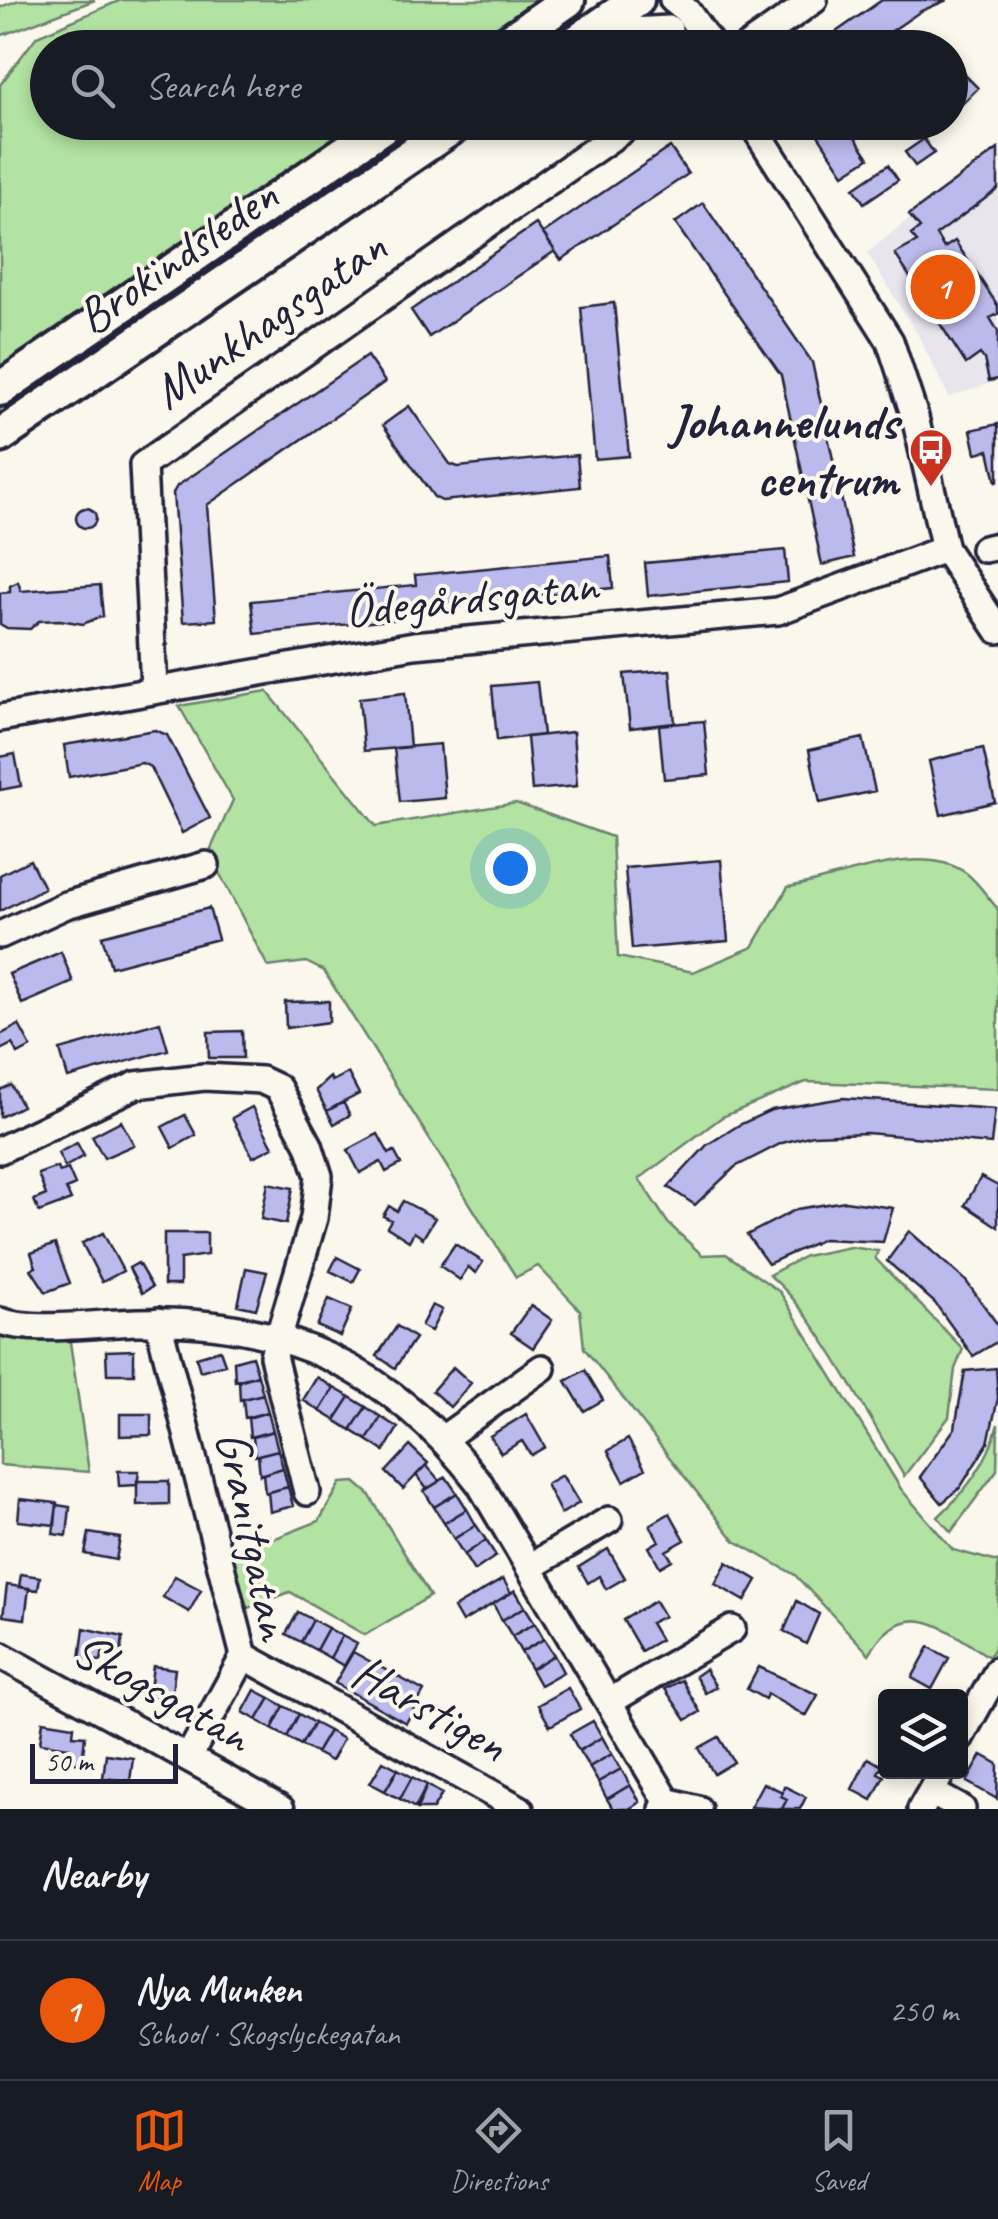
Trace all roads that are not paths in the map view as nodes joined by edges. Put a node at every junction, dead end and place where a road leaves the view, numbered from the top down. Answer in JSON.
{"nodes":[{"id":1,"x":568,"y":0,"type":"edge"},
{"id":2,"x":637,"y":0,"type":"edge"},
{"id":3,"x":660,"y":0,"type":"edge"},
{"id":4,"x":673,"y":0,"type":"edge"},
{"id":5,"x":814,"y":0,"type":"edge"},
{"id":6,"x":525,"y":30,"type":"edge"},
{"id":7,"x":594,"y":30,"type":"edge"},
{"id":8,"x":629,"y":30,"type":"edge"},
{"id":9,"x":657,"y":30,"type":"edge"},
{"id":10,"x":673,"y":30,"type":"edge"},
{"id":11,"x":700,"y":30,"type":"edge"},
{"id":12,"x":771,"y":30,"type":"edge"},
{"id":13,"x":363,"y":140,"type":"edge"},
{"id":14,"x":434,"y":140,"type":"edge"},
{"id":15,"x":608,"y":140,"type":"edge"},
{"id":16,"x":761,"y":140,"type":"edge"},
{"id":17,"x":0,"y":389,"type":"edge"},
{"id":18,"x":0,"y":436,"type":"edge"},
{"id":19,"x":945,"y":550,"type":"junction"},
{"id":20,"x":998,"y":630,"type":"edge"},
{"id":21,"x":154,"y":688,"type":"junction"},
{"id":22,"x":0,"y":718,"type":"edge"},
{"id":23,"x":206,"y":864,"type":"dead end"},
{"id":24,"x":0,"y":935,"type":"edge"},
{"id":25,"x":0,"y":1150,"type":"edge"},
{"id":26,"x":0,"y":1321,"type":"edge"},
{"id":27,"x":158,"y":1322,"type":"junction"},
{"id":28,"x":278,"y":1336,"type":"junction"},
{"id":29,"x":542,"y":1368,"type":"dead end"},
{"id":30,"x":444,"y":1438,"type":"junction"},
{"id":31,"x":307,"y":1492,"type":"dead end"},
{"id":32,"x":609,"y":1520,"type":"dead end"},
{"id":33,"x":530,"y":1566,"type":"junction"},
{"id":34,"x":732,"y":1629,"type":"dead end"},
{"id":35,"x":0,"y":1655,"type":"edge"},
{"id":36,"x":244,"y":1656,"type":"junction"},
{"id":37,"x":998,"y":1670,"type":"edge"},
{"id":38,"x":609,"y":1702,"type":"junction"},
{"id":39,"x":968,"y":1724,"type":"edge"},
{"id":40,"x":188,"y":1758,"type":"junction"},
{"id":41,"x":931,"y":1791,"type":"edge"},
{"id":42,"x":665,"y":1805,"type":"edge"},
{"id":43,"x":281,"y":1809,"type":"edge"},
{"id":44,"x":520,"y":1809,"type":"edge"},
{"id":45,"x":698,"y":1809,"type":"edge"},
{"id":46,"x":962,"y":1809,"type":"edge"}],
"edges":[{"from":1,"to":6,"type":"main road"},
{"from":2,"to":7,"type":"main road"},
{"from":3,"to":10,"type":"street"},
{"from":4,"to":11,"type":"street"},
{"from":5,"to":12,"type":"street"},
{"from":8,"to":9,"type":"street"},
{"from":13,"to":17,"type":"main road","name":"Brokindsleden"},
{"from":14,"to":18,"type":"main road","name":"Brokindsleden"},
{"from":15,"to":21,"type":"street","name":"Munkhagsgatan"},
{"from":16,"to":19,"type":"street"},
{"from":19,"to":20,"type":"street"},
{"from":19,"to":21,"type":"street","name":"Ödegårdsgatan"},
{"from":21,"to":22,"type":"street","name":"Ödegårdsgatan"},
{"from":23,"to":24,"type":"street"},
{"from":25,"to":28,"type":"street"},
{"from":26,"to":27,"type":"street"},
{"from":27,"to":28,"type":"street"},
{"from":27,"to":36,"type":"street","name":"Granitgatan"},
{"from":28,"to":30,"type":"street"},
{"from":28,"to":31,"type":"street"},
{"from":29,"to":30,"type":"street"},
{"from":30,"to":33,"type":"street"},
{"from":32,"to":33,"type":"street"},
{"from":33,"to":38,"type":"street"},
{"from":34,"to":38,"type":"street"},
{"from":35,"to":40,"type":"street","name":"Skogsgatan"},
{"from":36,"to":40,"type":"street","name":"Granitgatan"},
{"from":36,"to":44,"type":"street","name":"Harstigen"},
{"from":37,"to":39,"type":"street"},
{"from":38,"to":42,"type":"street"},
{"from":40,"to":43,"type":"street","name":"Skogsgatan"},
{"from":41,"to":46,"type":"street"},
{"from":42,"to":45,"type":"street"}]}
